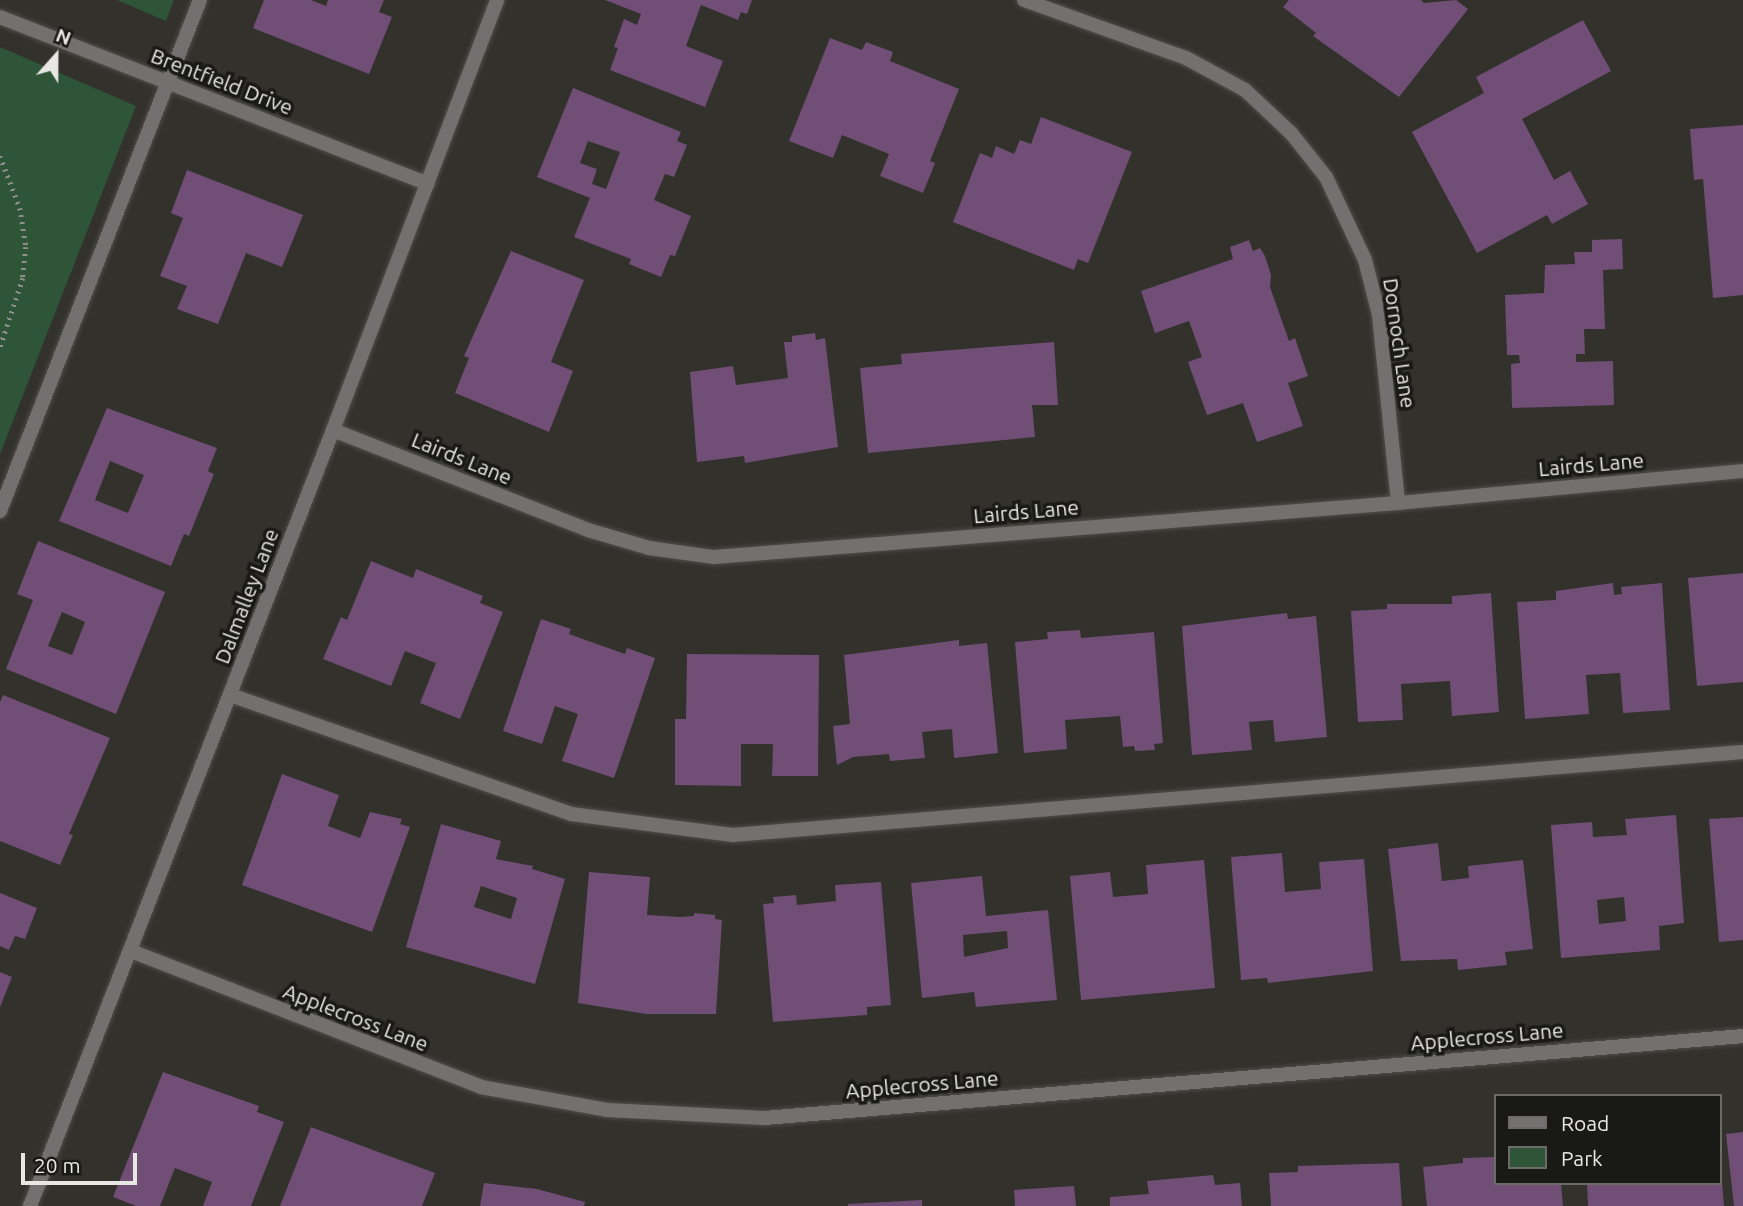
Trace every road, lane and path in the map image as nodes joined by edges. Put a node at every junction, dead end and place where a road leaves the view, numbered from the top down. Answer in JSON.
{"nodes":[{"id":1,"x":200,"y":0,"type":"edge"},
{"id":2,"x":497,"y":0,"type":"edge"},
{"id":3,"x":1024,"y":0,"type":"edge"},
{"id":4,"x":0,"y":17,"type":"edge"},
{"id":5,"x":168,"y":82,"type":"junction"},
{"id":6,"x":0,"y":156,"type":"edge"},
{"id":7,"x":428,"y":184,"type":"junction"},
{"id":8,"x":0,"y":348,"type":"edge"},
{"id":9,"x":333,"y":430,"type":"junction"},
{"id":10,"x":1743,"y":471,"type":"edge"},
{"id":11,"x":1398,"y":503,"type":"junction"},
{"id":12,"x":0,"y":511,"type":"edge"},
{"id":13,"x":230,"y":695,"type":"junction"},
{"id":14,"x":1743,"y":752,"type":"edge"},
{"id":15,"x":131,"y":951,"type":"junction"},
{"id":16,"x":1743,"y":1036,"type":"edge"},
{"id":17,"x":30,"y":1206,"type":"edge"}],
"edges":[{"from":1,"to":5,"type":"street"},
{"from":2,"to":7,"type":"street","name":"Dalmalley Lane"},
{"from":3,"to":11,"type":"street","name":"Dornoch Lane"},
{"from":4,"to":5,"type":"street","name":"Brentfield Drive"},
{"from":5,"to":7,"type":"street","name":"Brentfield Drive"},
{"from":5,"to":12,"type":"street"},
{"from":6,"to":8,"type":"path"},
{"from":7,"to":9,"type":"street","name":"Dalmalley Lane"},
{"from":9,"to":11,"type":"street","name":"Lairds Lane"},
{"from":9,"to":13,"type":"street","name":"Dalmalley Lane"},
{"from":10,"to":11,"type":"street","name":"Lairds Lane"},
{"from":13,"to":14,"type":"street"},
{"from":13,"to":15,"type":"street","name":"Dalmalley Lane"},
{"from":15,"to":16,"type":"street","name":"Applecross Lane"},
{"from":15,"to":17,"type":"street","name":"Dalmalley Lane"}]}
